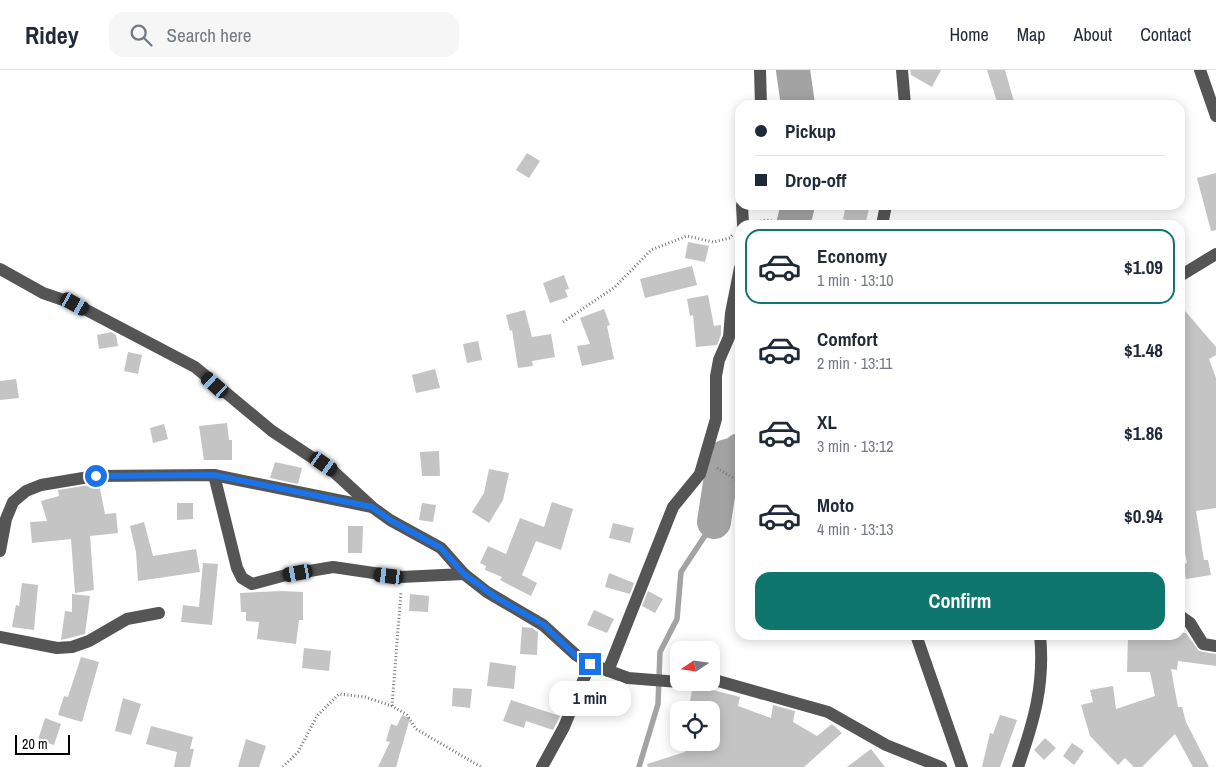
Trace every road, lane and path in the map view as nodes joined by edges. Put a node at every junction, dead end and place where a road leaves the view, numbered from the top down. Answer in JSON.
{"nodes":[{"id":1,"x":760,"y":70,"type":"edge"},
{"id":2,"x":902,"y":70,"type":"edge"},
{"id":3,"x":1200,"y":70,"type":"edge"},
{"id":4,"x":761,"y":100,"type":"edge"},
{"id":5,"x":905,"y":100,"type":"edge"},
{"id":6,"x":1216,"y":116,"type":"edge"},
{"id":7,"x":735,"y":234,"type":"edge"},
{"id":8,"x":1216,"y":254,"type":"edge"},
{"id":9,"x":0,"y":269,"type":"edge"},
{"id":10,"x":1185,"y":273,"type":"edge"},
{"id":11,"x":735,"y":294,"type":"edge"},
{"id":12,"x":563,"y":322,"type":"dead end"},
{"id":13,"x":705,"y":457,"type":"junction"},
{"id":14,"x":214,"y":475,"type":"junction"},
{"id":15,"x":735,"y":480,"type":"edge"},
{"id":16,"x":372,"y":507,"type":"junction"},
{"id":17,"x":0,"y":551,"type":"edge"},
{"id":18,"x":464,"y":574,"type":"junction"},
{"id":19,"x":401,"y":577,"type":"junction"},
{"id":20,"x":159,"y":613,"type":"dead end"},
{"id":21,"x":1185,"y":620,"type":"edge"},
{"id":22,"x":0,"y":637,"type":"edge"},
{"id":23,"x":918,"y":640,"type":"edge"},
{"id":24,"x":1041,"y":640,"type":"edge"},
{"id":25,"x":1216,"y":646,"type":"edge"},
{"id":26,"x":590,"y":664,"type":"junction"},
{"id":27,"x":608,"y":671,"type":"junction"},
{"id":28,"x":670,"y":682,"type":"edge"},
{"id":29,"x":720,"y":682,"type":"edge"},
{"id":30,"x":392,"y":706,"type":"junction"},
{"id":31,"x":283,"y":767,"type":"edge"},
{"id":32,"x":480,"y":767,"type":"edge"},
{"id":33,"x":542,"y":767,"type":"edge"},
{"id":34,"x":940,"y":767,"type":"edge"},
{"id":35,"x":962,"y":767,"type":"edge"},
{"id":36,"x":1018,"y":767,"type":"edge"}],
"edges":[{"from":1,"to":4,"type":"street"},
{"from":2,"to":5,"type":"street"},
{"from":3,"to":6,"type":"street"},
{"from":7,"to":12,"type":"path"},
{"from":8,"to":10,"type":"street"},
{"from":9,"to":16,"type":"street"},
{"from":11,"to":13,"type":"street"},
{"from":13,"to":15,"type":"path"},
{"from":13,"to":27,"type":"street"},
{"from":14,"to":16,"type":"street"},
{"from":14,"to":17,"type":"street"},
{"from":14,"to":19,"type":"street"},
{"from":16,"to":18,"type":"street"},
{"from":18,"to":19,"type":"street"},
{"from":18,"to":26,"type":"street"},
{"from":19,"to":30,"type":"path"},
{"from":20,"to":22,"type":"street"},
{"from":21,"to":25,"type":"street"},
{"from":23,"to":35,"type":"street"},
{"from":24,"to":36,"type":"street"},
{"from":26,"to":27,"type":"street"},
{"from":26,"to":33,"type":"street"},
{"from":27,"to":28,"type":"street"},
{"from":29,"to":34,"type":"street"},
{"from":30,"to":31,"type":"path"},
{"from":30,"to":32,"type":"path"}]}
